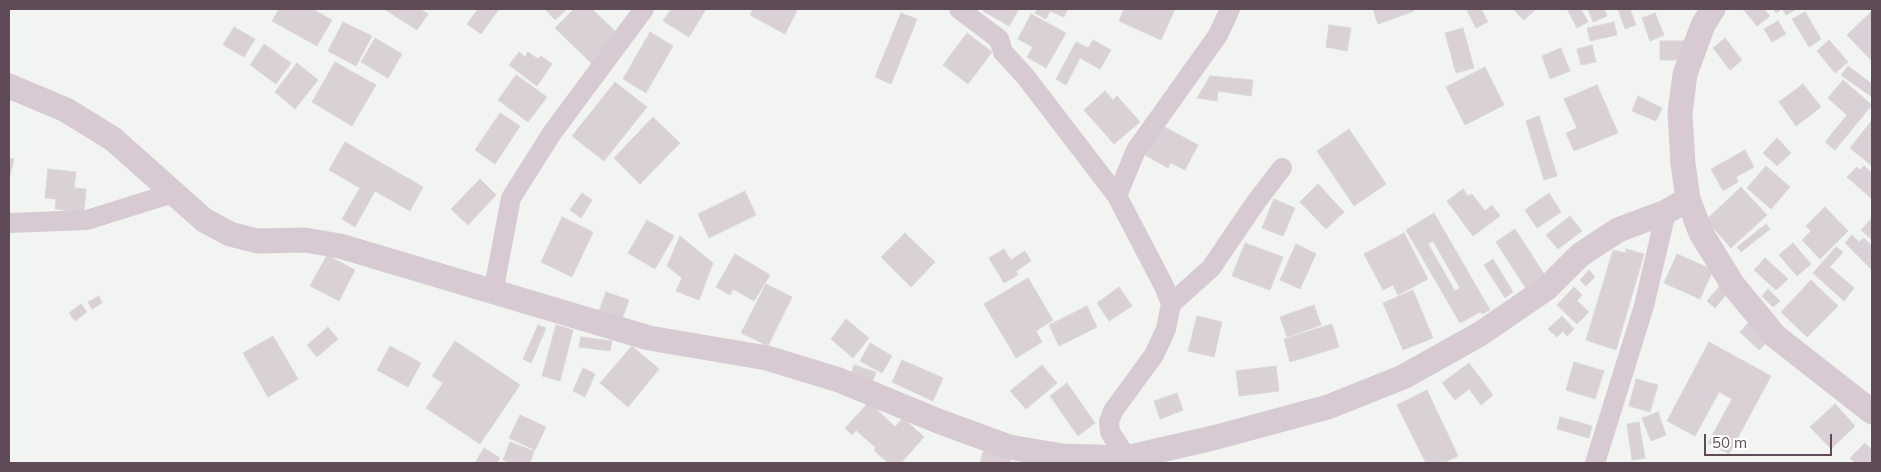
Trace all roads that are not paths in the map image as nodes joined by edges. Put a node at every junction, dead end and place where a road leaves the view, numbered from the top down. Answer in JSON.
{"nodes":[{"id":1,"x":644,"y":9,"type":"edge"},
{"id":2,"x":959,"y":9,"type":"edge"},
{"id":3,"x":1230,"y":9,"type":"edge"},
{"id":4,"x":1713,"y":9,"type":"edge"},
{"id":5,"x":9,"y":86,"type":"edge"},
{"id":6,"x":1282,"y":168,"type":"dead end"},
{"id":7,"x":173,"y":192,"type":"junction"},
{"id":8,"x":1117,"y":196,"type":"junction"},
{"id":9,"x":1688,"y":199,"type":"junction"},
{"id":10,"x":1666,"y":212,"type":"junction"},
{"id":11,"x":9,"y":223,"type":"edge"},
{"id":12,"x":493,"y":293,"type":"junction"},
{"id":13,"x":1171,"y":304,"type":"junction"},
{"id":14,"x":1872,"y":412,"type":"edge"},
{"id":15,"x":1128,"y":460,"type":"edge"},
{"id":16,"x":1595,"y":463,"type":"edge"}],
"edges":[{"from":1,"to":12,"type":"street"},
{"from":2,"to":8,"type":"street"},
{"from":3,"to":8,"type":"street"},
{"from":4,"to":9,"type":"street"},
{"from":5,"to":7,"type":"street"},
{"from":6,"to":13,"type":"street"},
{"from":7,"to":11,"type":"street"},
{"from":7,"to":12,"type":"street"},
{"from":8,"to":13,"type":"street"},
{"from":9,"to":10,"type":"street"},
{"from":9,"to":14,"type":"street"},
{"from":10,"to":15,"type":"street"},
{"from":10,"to":16,"type":"street"},
{"from":12,"to":15,"type":"street"},
{"from":13,"to":15,"type":"street"}]}
